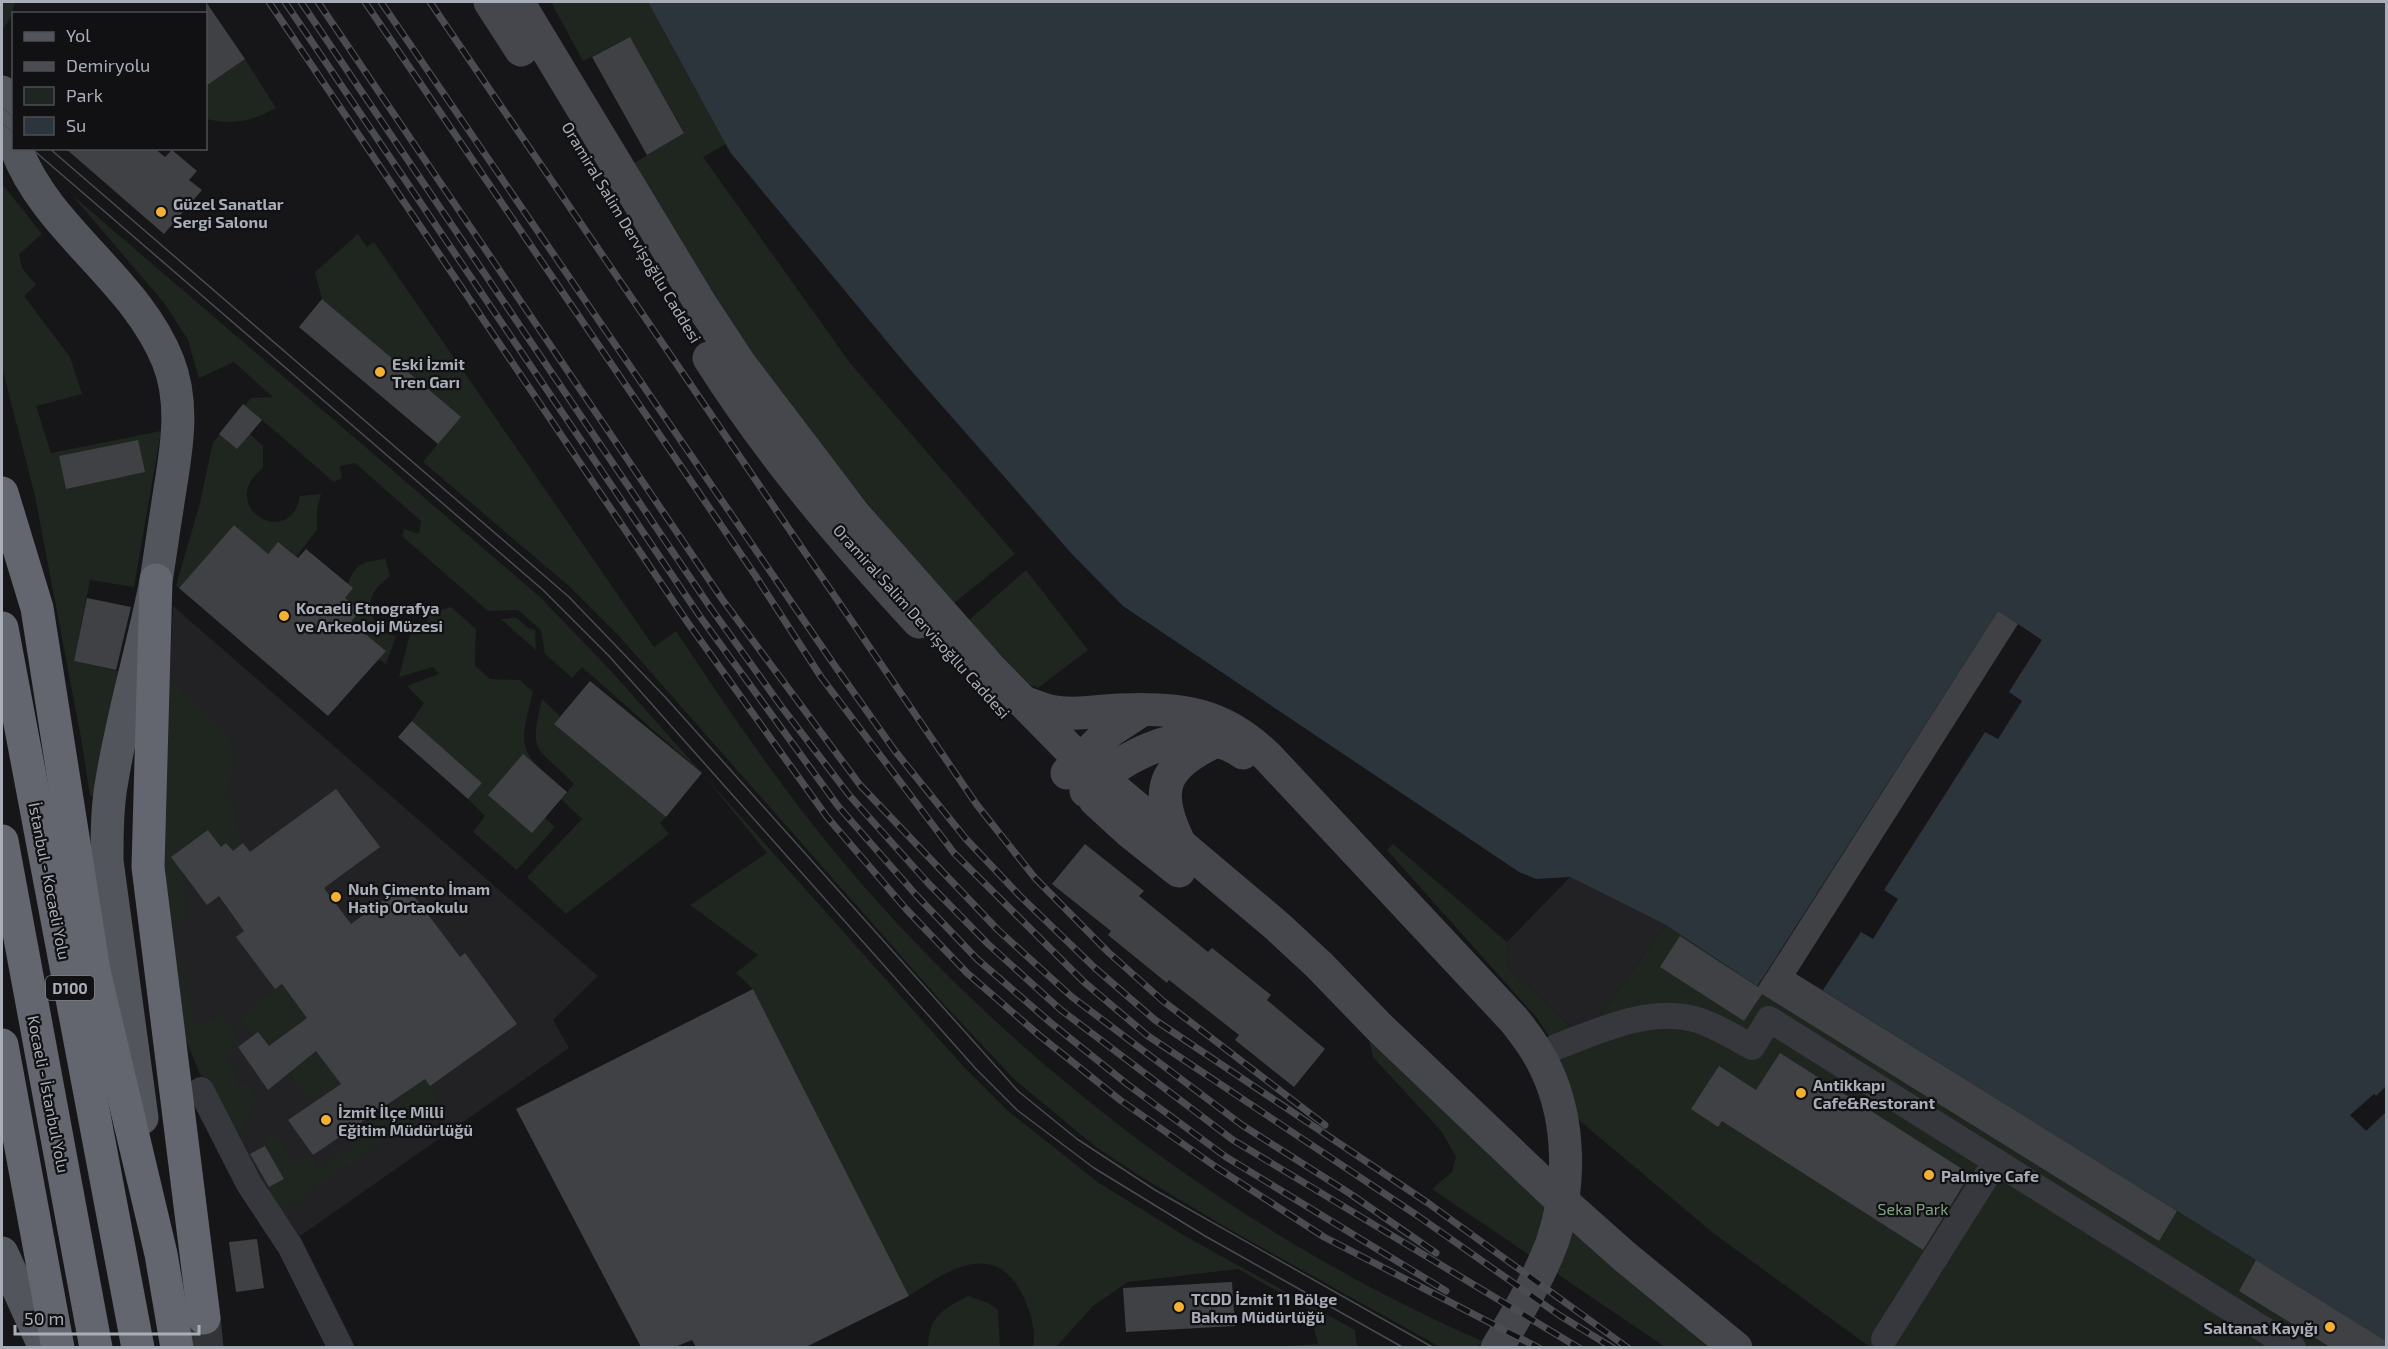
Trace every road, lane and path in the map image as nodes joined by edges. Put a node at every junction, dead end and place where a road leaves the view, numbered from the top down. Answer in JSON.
{"nodes":[{"id":1,"x":490,"y":2,"type":"edge"},
{"id":2,"x":518,"y":2,"type":"edge"},
{"id":3,"x":2,"y":92,"type":"edge"},
{"id":4,"x":12,"y":133,"type":"edge"},
{"id":5,"x":17,"y":150,"type":"edge"},
{"id":6,"x":2,"y":493,"type":"edge"},
{"id":7,"x":156,"y":580,"type":"junction"},
{"id":8,"x":2,"y":628,"type":"edge"},
{"id":9,"x":1023,"y":702,"type":"junction"},
{"id":10,"x":1142,"y":710,"type":"junction"},
{"id":11,"x":1216,"y":741,"type":"junction"},
{"id":12,"x":1083,"y":776,"type":"junction"},
{"id":13,"x":1308,"y":801,"type":"junction"},
{"id":14,"x":2,"y":841,"type":"edge"},
{"id":15,"x":1179,"y":842,"type":"junction"},
{"id":16,"x":1379,"y":1027,"type":"junction"},
{"id":17,"x":2,"y":1045,"type":"edge"},
{"id":18,"x":1556,"y":1047,"type":"dead end"},
{"id":19,"x":201,"y":1090,"type":"dead end"},
{"id":20,"x":1996,"y":1161,"type":"junction"},
{"id":21,"x":2,"y":1254,"type":"edge"},
{"id":22,"x":161,"y":1254,"type":"junction"},
{"id":23,"x":204,"y":1318,"type":"tunnel mouth"},
{"id":24,"x":1884,"y":1339,"type":"dead end"},
{"id":25,"x":45,"y":1347,"type":"edge"},
{"id":26,"x":58,"y":1347,"type":"edge"},
{"id":27,"x":96,"y":1347,"type":"edge"},
{"id":28,"x":138,"y":1347,"type":"edge"},
{"id":29,"x":177,"y":1347,"type":"edge"},
{"id":30,"x":341,"y":1347,"type":"edge"},
{"id":31,"x":1497,"y":1347,"type":"edge"},
{"id":32,"x":1736,"y":1347,"type":"edge"},
{"id":33,"x":2293,"y":1347,"type":"edge"}],
"edges":[{"from":1,"to":12,"type":"main road","name":"Oramiral Salim Dervişoğllu Caddesi"},
{"from":2,"to":9,"type":"main road","name":"Oramiral Salim Dervişoğllu Caddesi"},
{"from":3,"to":4,"type":"main road"},
{"from":5,"to":7,"type":"main road"},
{"from":6,"to":22,"type":"highway"},
{"from":7,"to":22,"type":"main road"},
{"from":7,"to":23,"type":"highway"},
{"from":8,"to":28,"type":"highway","name":"İstanbul - Kocaeli Yolu","number":"D100"},
{"from":9,"to":10,"type":"main road"},
{"from":9,"to":12,"type":"main road","name":"Oramiral Salim Dervişoğllu Caddesi"},
{"from":10,"to":12,"type":"main road"},
{"from":10,"to":13,"type":"main road"},
{"from":11,"to":12,"type":"main road"},
{"from":11,"to":13,"type":"main road"},
{"from":11,"to":15,"type":"main road"},
{"from":12,"to":15,"type":"main road"},
{"from":12,"to":16,"type":"main road","name":"Oramiral Salim Dervişoğllu Caddesi"},
{"from":13,"to":31,"type":"main road"},
{"from":14,"to":27,"type":"highway","name":"Kocaeli - İstanbul Yolu","number":"D100"},
{"from":15,"to":16,"type":"main road"},
{"from":16,"to":32,"type":"main road"},
{"from":17,"to":26,"type":"highway"},
{"from":18,"to":20,"type":"street"},
{"from":19,"to":30,"type":"street"},
{"from":20,"to":24,"type":"street"},
{"from":20,"to":33,"type":"street"},
{"from":21,"to":25,"type":"main road"},
{"from":22,"to":29,"type":"highway"}]}
